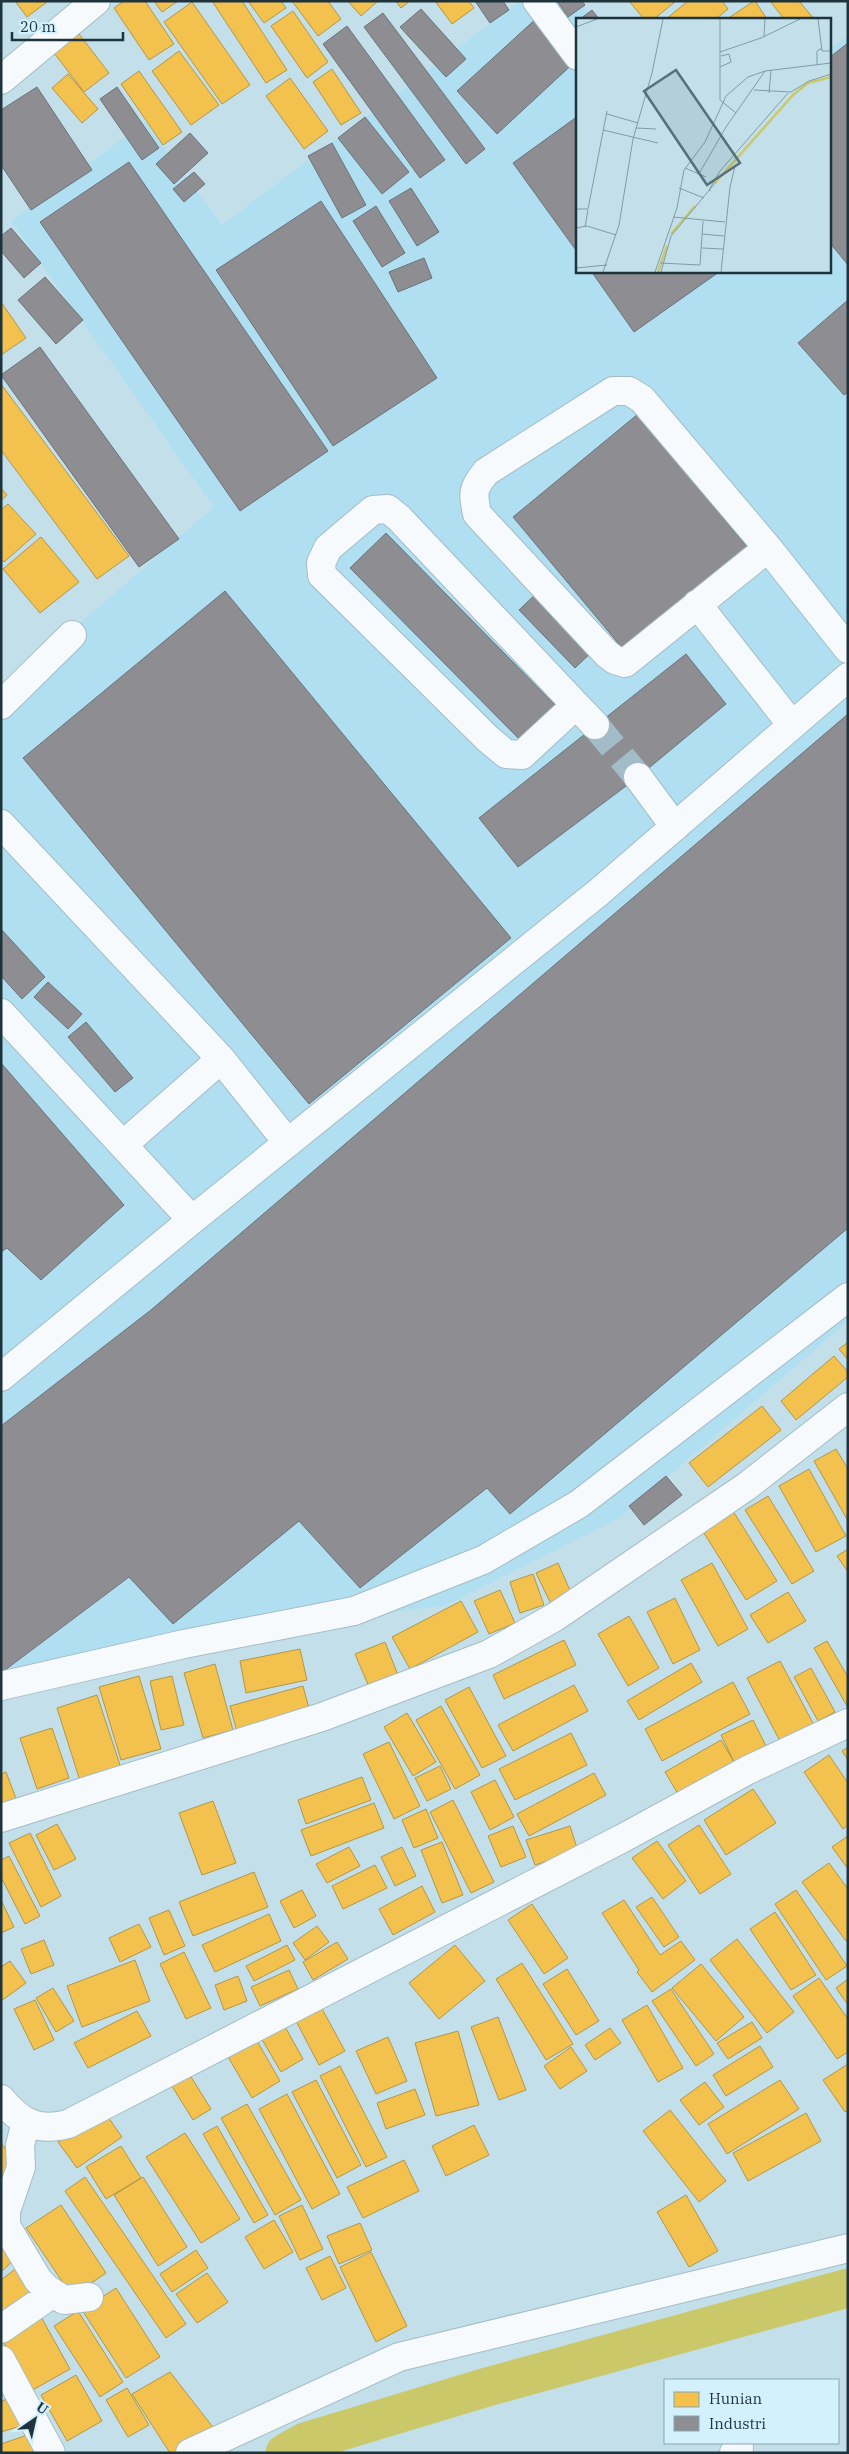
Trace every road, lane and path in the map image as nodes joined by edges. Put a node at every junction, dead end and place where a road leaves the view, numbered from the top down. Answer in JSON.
{"nodes":[{"id":1,"x":96,"y":1,"type":"edge"},
{"id":2,"x":537,"y":1,"type":"edge"},
{"id":3,"x":576,"y":53,"type":"edge"},
{"id":4,"x":1,"y":80,"type":"edge"},
{"id":5,"x":768,"y":548,"type":"junction"},
{"id":6,"x":697,"y":604,"type":"junction"},
{"id":7,"x":72,"y":635,"type":"dead end"},
{"id":8,"x":848,"y":649,"type":"edge"},
{"id":9,"x":848,"y":677,"type":"edge"},
{"id":10,"x":1,"y":705,"type":"edge"},
{"id":11,"x":576,"y":705,"type":"junction"},
{"id":12,"x":595,"y":725,"type":"tunnel mouth"},
{"id":13,"x":792,"y":726,"type":"junction"},
{"id":14,"x":638,"y":777,"type":"tunnel mouth"},
{"id":15,"x":1,"y":824,"type":"edge"},
{"id":16,"x":675,"y":827,"type":"junction"},
{"id":17,"x":1,"y":1013,"type":"edge"},
{"id":18,"x":221,"y":1059,"type":"junction"},
{"id":19,"x":288,"y":1142,"type":"junction"},
{"id":20,"x":124,"y":1144,"type":"junction"},
{"id":21,"x":192,"y":1220,"type":"junction"},
{"id":22,"x":848,"y":1296,"type":"edge"},
{"id":23,"x":1,"y":1378,"type":"edge"},
{"id":24,"x":848,"y":1407,"type":"edge"},
{"id":25,"x":1,"y":1686,"type":"edge"},
{"id":26,"x":848,"y":1723,"type":"edge"},
{"id":27,"x":1,"y":1818,"type":"edge"},
{"id":28,"x":1,"y":2099,"type":"edge"},
{"id":29,"x":26,"y":2122,"type":"junction"},
{"id":30,"x":848,"y":2248,"type":"edge"},
{"id":31,"x":52,"y":2294,"type":"junction"},
{"id":32,"x":88,"y":2297,"type":"dead end"},
{"id":33,"x":1,"y":2329,"type":"edge"},
{"id":34,"x":1,"y":2360,"type":"edge"},
{"id":35,"x":51,"y":2453,"type":"edge"},
{"id":36,"x":190,"y":2453,"type":"edge"}],
"edges":[{"from":1,"to":4,"type":"street"},
{"from":2,"to":3,"type":"street"},
{"from":5,"to":6,"type":"street"},
{"from":5,"to":6,"type":"street"},
{"from":5,"to":8,"type":"street"},
{"from":6,"to":13,"type":"street"},
{"from":7,"to":10,"type":"street"},
{"from":9,"to":13,"type":"street"},
{"from":11,"to":11,"type":"street"},
{"from":11,"to":12,"type":"street"},
{"from":13,"to":16,"type":"street"},
{"from":14,"to":16,"type":"street"},
{"from":15,"to":18,"type":"street"},
{"from":16,"to":19,"type":"street"},
{"from":17,"to":20,"type":"street"},
{"from":18,"to":19,"type":"street"},
{"from":18,"to":20,"type":"street"},
{"from":19,"to":21,"type":"street"},
{"from":20,"to":21,"type":"street"},
{"from":21,"to":23,"type":"street"},
{"from":22,"to":25,"type":"street"},
{"from":24,"to":27,"type":"street"},
{"from":26,"to":29,"type":"street"},
{"from":28,"to":29,"type":"street"},
{"from":29,"to":31,"type":"street"},
{"from":30,"to":36,"type":"street"},
{"from":31,"to":32,"type":"street"},
{"from":31,"to":33,"type":"street"},
{"from":34,"to":35,"type":"street"}]}
